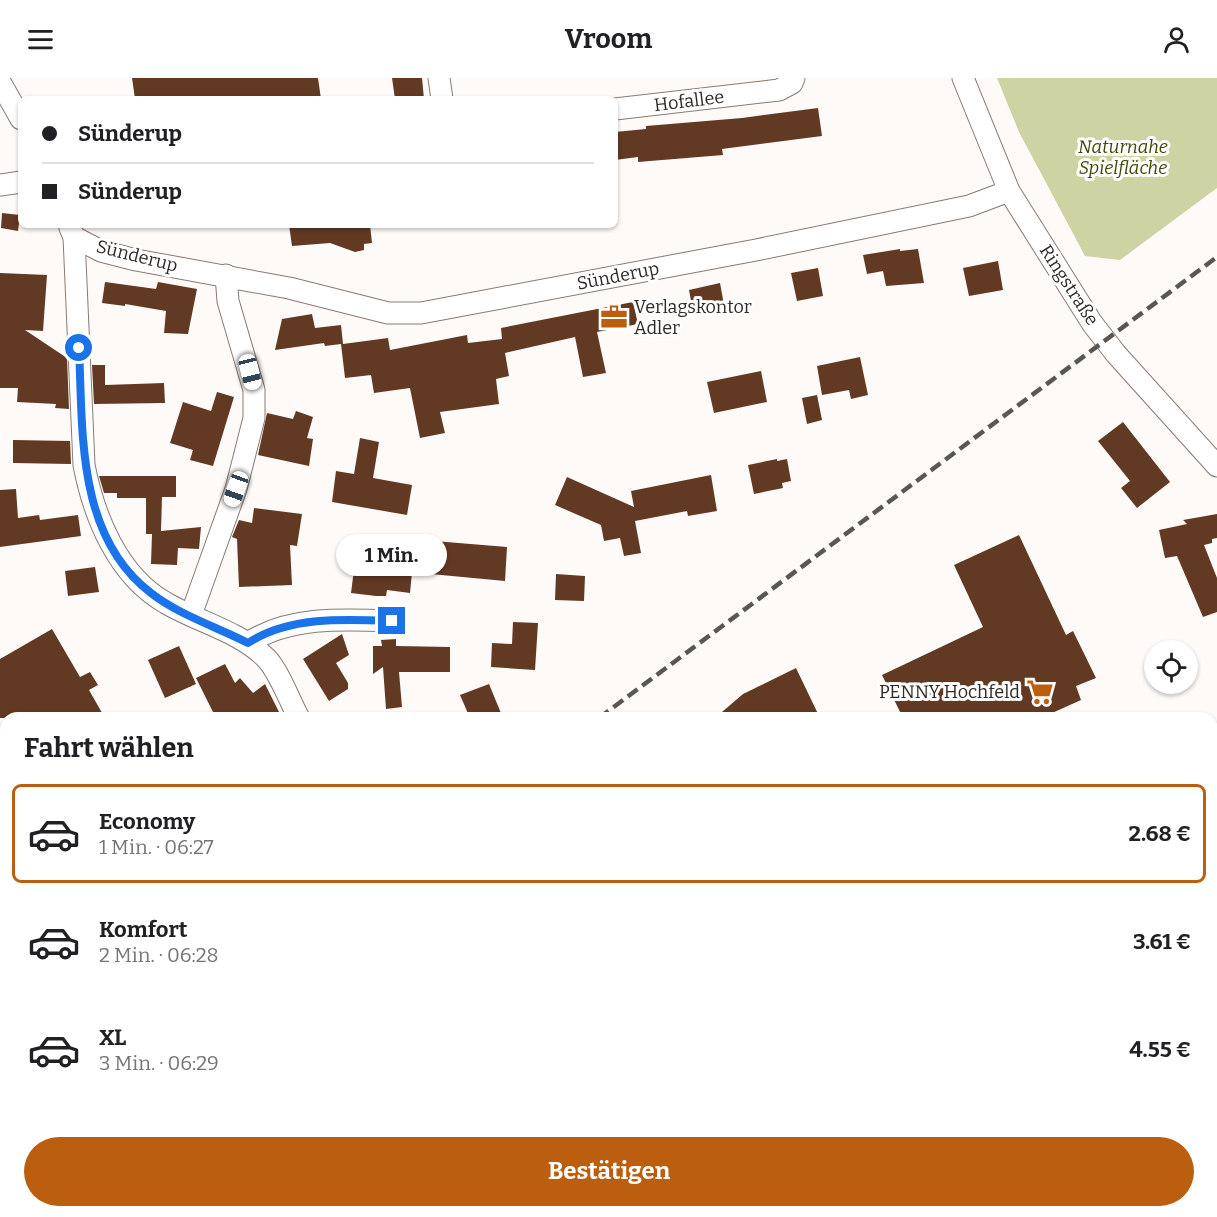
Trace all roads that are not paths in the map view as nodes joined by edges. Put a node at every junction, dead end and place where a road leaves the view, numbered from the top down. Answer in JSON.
{"nodes":[{"id":1,"x":439,"y":78,"type":"edge"},
{"id":2,"x":794,"y":78,"type":"edge"},
{"id":3,"x":963,"y":78,"type":"edge"},
{"id":4,"x":0,"y":82,"type":"edge"},
{"id":5,"x":442,"y":96,"type":"edge"},
{"id":6,"x":618,"y":109,"type":"edge"},
{"id":7,"x":18,"y":114,"type":"edge"},
{"id":8,"x":18,"y":182,"type":"edge"},
{"id":9,"x":0,"y":185,"type":"edge"},
{"id":10,"x":1009,"y":191,"type":"junction"},
{"id":11,"x":71,"y":231,"type":"edge"},
{"id":12,"x":226,"y":275,"type":"junction"},
{"id":13,"x":1217,"y":466,"type":"edge"},
{"id":14,"x":191,"y":615,"type":"junction"},
{"id":15,"x":392,"y":621,"type":"dead end"},
{"id":16,"x":248,"y":643,"type":"junction"},
{"id":17,"x":296,"y":712,"type":"edge"}],
"edges":[{"from":1,"to":5,"type":"street"},
{"from":2,"to":6,"type":"street","name":"Hofallee"},
{"from":3,"to":10,"type":"street","name":"Ringstraße"},
{"from":4,"to":7,"type":"street"},
{"from":8,"to":9,"type":"street"},
{"from":10,"to":12,"type":"street","name":"Sünderup"},
{"from":10,"to":13,"type":"street","name":"Ringstraße"},
{"from":11,"to":12,"type":"street","name":"Sünderup"},
{"from":11,"to":14,"type":"street","name":"Sünderup"},
{"from":12,"to":14,"type":"street"},
{"from":14,"to":16,"type":"street","name":"Sünderup"},
{"from":15,"to":16,"type":"street"},
{"from":16,"to":17,"type":"street","name":"Sünderup"}]}
